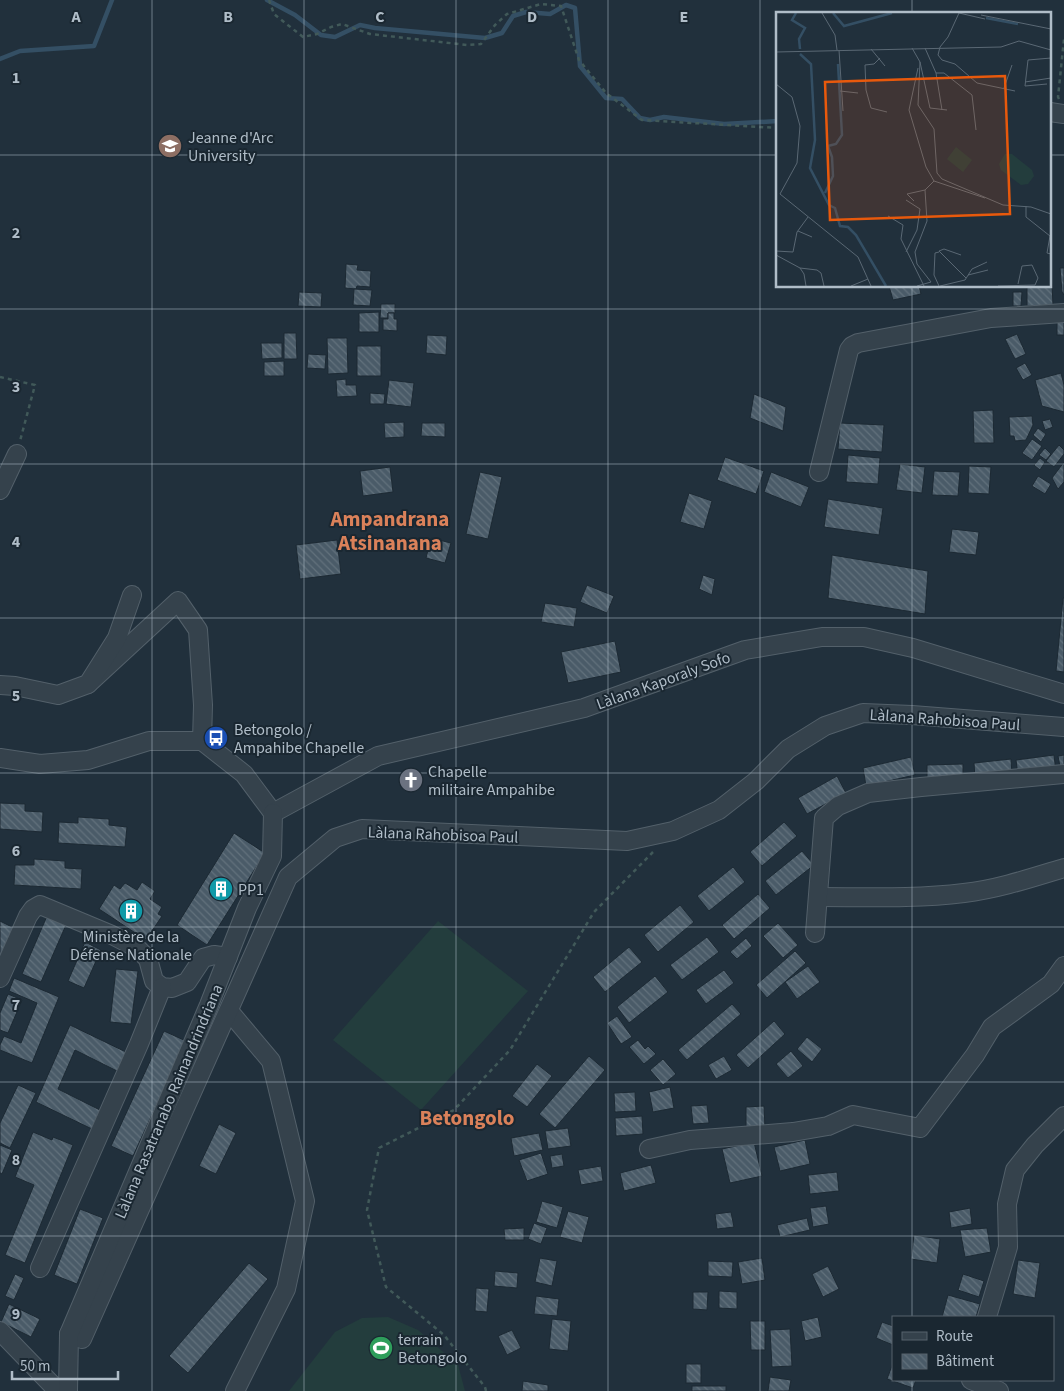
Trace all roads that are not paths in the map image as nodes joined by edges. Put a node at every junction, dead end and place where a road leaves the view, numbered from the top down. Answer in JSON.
{"nodes":[{"id":1,"x":1064,"y":313,"type":"edge"},
{"id":2,"x":17,"y":454,"type":"road end"},
{"id":3,"x":819,"y":472,"type":"dead end"},
{"id":4,"x":0,"y":490,"type":"edge"},
{"id":5,"x":132,"y":595,"type":"dead end"},
{"id":6,"x":88,"y":684,"type":"junction"},
{"id":7,"x":0,"y":685,"type":"edge"},
{"id":8,"x":1064,"y":694,"type":"edge"},
{"id":9,"x":1064,"y":727,"type":"edge"},
{"id":10,"x":202,"y":741,"type":"junction"},
{"id":11,"x":0,"y":758,"type":"edge"},
{"id":12,"x":1064,"y":774,"type":"edge"},
{"id":13,"x":273,"y":812,"type":"junction"},
{"id":14,"x":1064,"y":868,"type":"edge"},
{"id":15,"x":818,"y":897,"type":"junction"},
{"id":16,"x":815,"y":933,"type":"dead end"},
{"id":17,"x":228,"y":957,"type":"junction"},
{"id":18,"x":1064,"y":966,"type":"edge"},
{"id":19,"x":0,"y":978,"type":"edge"},
{"id":20,"x":162,"y":987,"type":"junction"},
{"id":21,"x":229,"y":1011,"type":"junction"},
{"id":22,"x":1064,"y":1116,"type":"edge"},
{"id":23,"x":649,"y":1148,"type":"dead end"},
{"id":24,"x":40,"y":1268,"type":"dead end"},
{"id":25,"x":987,"y":1316,"type":"edge"},
{"id":26,"x":0,"y":1331,"type":"edge"},
{"id":27,"x":69,"y":1334,"type":"junction"},
{"id":28,"x":974,"y":1381,"type":"edge"},
{"id":29,"x":58,"y":1391,"type":"edge"},
{"id":30,"x":68,"y":1391,"type":"edge"},
{"id":31,"x":236,"y":1391,"type":"edge"},
{"id":32,"x":999,"y":1391,"type":"edge"}],
"edges":[{"from":1,"to":3,"type":"street"},
{"from":2,"to":4,"type":"street"},
{"from":5,"to":6,"type":"street"},
{"from":6,"to":7,"type":"street"},
{"from":6,"to":10,"type":"street"},
{"from":8,"to":13,"type":"street","name":"Làlana Kaporaly Sofo"},
{"from":9,"to":21,"type":"street","name":"Làlana Rahobisoa Paul"},
{"from":10,"to":11,"type":"street"},
{"from":10,"to":13,"type":"street"},
{"from":12,"to":15,"type":"street"},
{"from":13,"to":17,"type":"street","name":"Làlana Rasatranabo Rainandrindriana"},
{"from":14,"to":15,"type":"street"},
{"from":15,"to":16,"type":"street"},
{"from":17,"to":20,"type":"street"},
{"from":17,"to":27,"type":"street","name":"Làlana Rasatranabo Rainandrindriana"},
{"from":18,"to":23,"type":"street"},
{"from":19,"to":20,"type":"street"},
{"from":20,"to":24,"type":"street"},
{"from":21,"to":27,"type":"street","name":"Làlana Rahobisoa Paul"},
{"from":21,"to":31,"type":"street"},
{"from":22,"to":25,"type":"street"},
{"from":26,"to":29,"type":"street"},
{"from":27,"to":30,"type":"street","name":"Làlana Rasatranabo Rainandrindriana"},
{"from":28,"to":32,"type":"street"}]}
